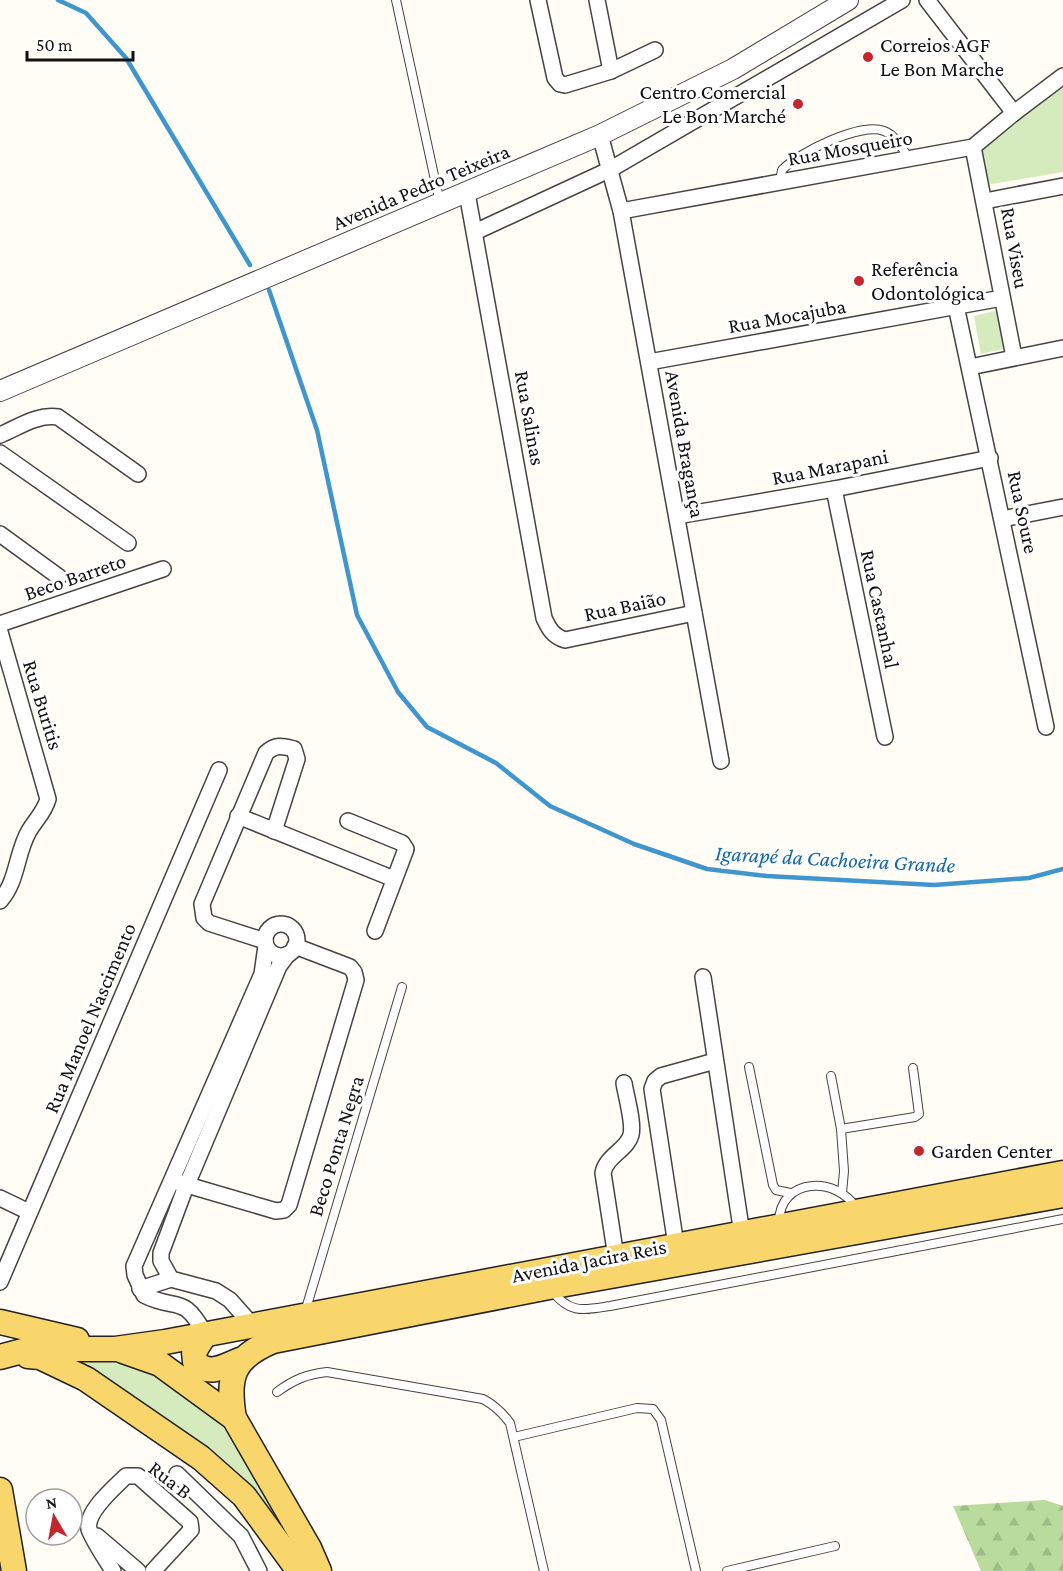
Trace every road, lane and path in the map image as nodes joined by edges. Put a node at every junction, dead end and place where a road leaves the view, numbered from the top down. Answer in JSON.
{"nodes":[{"id":1,"x":396,"y":0,"type":"edge"},
{"id":2,"x":538,"y":0,"type":"edge"},
{"id":3,"x":597,"y":0,"type":"edge"},
{"id":4,"x":848,"y":0,"type":"edge"},
{"id":5,"x":902,"y":0,"type":"edge"},
{"id":6,"x":927,"y":0,"type":"edge"},
{"id":7,"x":655,"y":50,"type":"dead end"},
{"id":8,"x":611,"y":70,"type":"junction"},
{"id":9,"x":1063,"y":76,"type":"edge"},
{"id":10,"x":1014,"y":113,"type":"junction"},
{"id":11,"x":600,"y":135,"type":"junction"},
{"id":12,"x":973,"y":147,"type":"junction"},
{"id":13,"x":909,"y":159,"type":"junction"},
{"id":14,"x":611,"y":169,"type":"junction"},
{"id":15,"x":780,"y":182,"type":"junction"},
{"id":16,"x":1063,"y":186,"type":"edge"},
{"id":17,"x":467,"y":194,"type":"junction"},
{"id":18,"x":985,"y":201,"type":"junction"},
{"id":19,"x":440,"y":205,"type":"junction"},
{"id":20,"x":621,"y":211,"type":"junction"},
{"id":21,"x":475,"y":232,"type":"junction"},
{"id":22,"x":1002,"y":298,"type":"junction"},
{"id":23,"x":956,"y":306,"type":"junction"},
{"id":24,"x":1063,"y":348,"type":"edge"},
{"id":25,"x":1014,"y":357,"type":"junction"},
{"id":26,"x":649,"y":362,"type":"junction"},
{"id":27,"x":970,"y":367,"type":"junction"},
{"id":28,"x":0,"y":391,"type":"edge"},
{"id":29,"x":0,"y":435,"type":"edge"},
{"id":30,"x":0,"y":453,"type":"edge"},
{"id":31,"x":990,"y":458,"type":"junction"},
{"id":32,"x":138,"y":474,"type":"dead end"},
{"id":33,"x":834,"y":489,"type":"junction"},
{"id":34,"x":1063,"y":507,"type":"edge"},
{"id":35,"x":677,"y":516,"type":"junction"},
{"id":36,"x":1002,"y":519,"type":"junction"},
{"id":37,"x":0,"y":534,"type":"edge"},
{"id":38,"x":128,"y":543,"type":"dead end"},
{"id":39,"x":163,"y":569,"type":"dead end"},
{"id":40,"x":59,"y":577,"type":"dead end"},
{"id":41,"x":694,"y":613,"type":"junction"},
{"id":42,"x":0,"y":624,"type":"edge"},
{"id":43,"x":0,"y":632,"type":"edge"},
{"id":44,"x":565,"y":640,"type":"joint"},
{"id":45,"x":1046,"y":727,"type":"dead end"},
{"id":46,"x":885,"y":737,"type":"dead end"},
{"id":47,"x":721,"y":761,"type":"dead end"},
{"id":48,"x":219,"y":770,"type":"dead end"},
{"id":49,"x":238,"y":816,"type":"junction"},
{"id":50,"x":348,"y":821,"type":"dead end"},
{"id":51,"x":274,"y":831,"type":"junction"},
{"id":52,"x":394,"y":879,"type":"junction"},
{"id":53,"x":0,"y":901,"type":"edge"},
{"id":54,"x":375,"y":931,"type":"dead end"},
{"id":55,"x":266,"y":944,"type":"junction"},
{"id":56,"x":292,"y":950,"type":"junction"},
{"id":57,"x":703,"y":977,"type":"dead end"},
{"id":58,"x":402,"y":987,"type":"dead end"},
{"id":59,"x":715,"y":1061,"type":"junction"},
{"id":60,"x":749,"y":1067,"type":"dead end"},
{"id":61,"x":913,"y":1068,"type":"dead end"},
{"id":62,"x":831,"y":1076,"type":"dead end"},
{"id":63,"x":624,"y":1083,"type":"dead end"},
{"id":64,"x":841,"y":1129,"type":"junction"},
{"id":65,"x":1063,"y":1173,"type":"edge"},
{"id":66,"x":171,"y":1180,"type":"junction"},
{"id":67,"x":186,"y":1186,"type":"junction"},
{"id":68,"x":790,"y":1193,"type":"junction"},
{"id":69,"x":842,"y":1193,"type":"junction"},
{"id":70,"x":1063,"y":1195,"type":"edge"},
{"id":71,"x":0,"y":1198,"type":"edge"},
{"id":72,"x":29,"y":1212,"type":"junction"},
{"id":73,"x":859,"y":1212,"type":"junction"},
{"id":74,"x":1063,"y":1219,"type":"edge"},
{"id":75,"x":779,"y":1227,"type":"junction"},
{"id":76,"x":742,"y":1234,"type":"junction"},
{"id":77,"x":676,"y":1245,"type":"junction"},
{"id":78,"x":616,"y":1257,"type":"junction"},
{"id":79,"x":171,"y":1279,"type":"junction"},
{"id":80,"x":0,"y":1282,"type":"edge"},
{"id":81,"x":549,"y":1287,"type":"junction"},
{"id":82,"x":140,"y":1288,"type":"junction"},
{"id":83,"x":303,"y":1316,"type":"junction"},
{"id":84,"x":0,"y":1322,"type":"edge"},
{"id":85,"x":253,"y":1326,"type":"junction"},
{"id":86,"x":205,"y":1334,"type":"junction"},
{"id":87,"x":115,"y":1348,"type":"junction"},
{"id":88,"x":5,"y":1355,"type":"edge"},
{"id":89,"x":240,"y":1360,"type":"junction"},
{"id":90,"x":277,"y":1392,"type":"dead end"},
{"id":91,"x":234,"y":1418,"type":"junction"},
{"id":92,"x":514,"y":1437,"type":"junction"},
{"id":93,"x":177,"y":1474,"type":"dead end"},
{"id":94,"x":0,"y":1490,"type":"edge"},
{"id":95,"x":89,"y":1529,"type":"junction"},
{"id":96,"x":835,"y":1546,"type":"dead end"},
{"id":97,"x":0,"y":1557,"type":"edge"},
{"id":98,"x":3,"y":1571,"type":"edge"},
{"id":99,"x":14,"y":1571,"type":"edge"},
{"id":100,"x":112,"y":1571,"type":"edge"},
{"id":101,"x":138,"y":1571,"type":"edge"},
{"id":102,"x":153,"y":1571,"type":"edge"},
{"id":103,"x":259,"y":1571,"type":"edge"},
{"id":104,"x":299,"y":1571,"type":"edge"},
{"id":105,"x":319,"y":1571,"type":"edge"},
{"id":106,"x":544,"y":1571,"type":"edge"},
{"id":107,"x":696,"y":1571,"type":"edge"},
{"id":108,"x":728,"y":1571,"type":"edge"}],
"edges":[{"from":1,"to":19,"type":"lane"},
{"from":2,"to":8,"type":"street"},
{"from":3,"to":8,"type":"street"},
{"from":4,"to":11,"type":"street","name":"Avenida Pedro Teixeira"},
{"from":5,"to":14,"type":"street"},
{"from":6,"to":10,"type":"street"},
{"from":7,"to":8,"type":"street"},
{"from":9,"to":10,"type":"street","name":"Rua Mosqueiro"},
{"from":10,"to":12,"type":"street","name":"Rua Mosqueiro"},
{"from":11,"to":14,"type":"street","name":"Avenida Bragança"},
{"from":11,"to":17,"type":"street","name":"Avenida Pedro Teixeira"},
{"from":12,"to":13,"type":"street","name":"Rua Mosqueiro"},
{"from":12,"to":18,"type":"street","name":"Rua Viseu"},
{"from":13,"to":15,"type":"street","name":"Rua Mosqueiro"},
{"from":13,"to":15,"type":"lane"},
{"from":14,"to":20,"type":"street","name":"Avenida Bragança"},
{"from":14,"to":21,"type":"street"},
{"from":15,"to":20,"type":"street","name":"Rua Mosqueiro"},
{"from":16,"to":18,"type":"street"},
{"from":17,"to":19,"type":"street","name":"Avenida Pedro Teixeira"},
{"from":17,"to":21,"type":"street","name":"Rua Salinas"},
{"from":18,"to":22,"type":"street","name":"Rua Viseu"},
{"from":19,"to":28,"type":"street","name":"Avenida Pedro Teixeira"},
{"from":20,"to":26,"type":"street","name":"Avenida Bragança"},
{"from":21,"to":44,"type":"street","name":"Rua Salinas"},
{"from":22,"to":23,"type":"street","name":"Rua Mocajuba"},
{"from":22,"to":25,"type":"street","name":"Rua Viseu"},
{"from":23,"to":26,"type":"street","name":"Rua Mocajuba"},
{"from":23,"to":27,"type":"street","name":"Rua Soure"},
{"from":24,"to":25,"type":"street"},
{"from":25,"to":27,"type":"street"},
{"from":26,"to":35,"type":"street","name":"Avenida Bragança"},
{"from":27,"to":31,"type":"street","name":"Rua Soure"},
{"from":29,"to":32,"type":"street"},
{"from":30,"to":38,"type":"street"},
{"from":31,"to":33,"type":"street","name":"Rua Marapani"},
{"from":31,"to":36,"type":"street","name":"Rua Soure"},
{"from":33,"to":35,"type":"street","name":"Rua Marapani"},
{"from":33,"to":46,"type":"street","name":"Rua Castanhal"},
{"from":34,"to":36,"type":"street"},
{"from":35,"to":41,"type":"street","name":"Avenida Bragança"},
{"from":36,"to":45,"type":"street","name":"Rua Soure"},
{"from":37,"to":40,"type":"street"},
{"from":39,"to":42,"type":"street","name":"Beco Barreto"},
{"from":41,"to":44,"type":"street","name":"Rua Baião"},
{"from":41,"to":47,"type":"street","name":"Avenida Bragança"},
{"from":43,"to":53,"type":"street","name":"Rua Buritis"},
{"from":48,"to":72,"type":"street","name":"Rua Manoel Nascimento"},
{"from":49,"to":51,"type":"street"},
{"from":49,"to":51,"type":"street"},
{"from":49,"to":55,"type":"street"},
{"from":50,"to":52,"type":"street"},
{"from":51,"to":52,"type":"street"},
{"from":52,"to":54,"type":"street"},
{"from":55,"to":56,"type":"street"},
{"from":55,"to":56,"type":"street"},
{"from":55,"to":66,"type":"street"},
{"from":56,"to":67,"type":"street"},
{"from":56,"to":67,"type":"street"},
{"from":57,"to":59,"type":"street"},
{"from":58,"to":83,"type":"lane","name":"Beco Ponta Negra"},
{"from":59,"to":76,"type":"street"},
{"from":59,"to":77,"type":"street"},
{"from":60,"to":68,"type":"lane"},
{"from":61,"to":64,"type":"lane"},
{"from":62,"to":64,"type":"lane"},
{"from":63,"to":78,"type":"street"},
{"from":64,"to":69,"type":"lane"},
{"from":65,"to":73,"type":"main road","name":"Avenida Jacira Reis"},
{"from":66,"to":67,"type":"street"},
{"from":66,"to":82,"type":"street"},
{"from":67,"to":79,"type":"street"},
{"from":68,"to":69,"type":"lane"},
{"from":68,"to":75,"type":"lane"},
{"from":69,"to":73,"type":"lane"},
{"from":70,"to":81,"type":"main road","name":"Avenida Jacira Reis"},
{"from":71,"to":72,"type":"street"},
{"from":72,"to":80,"type":"street","name":"Rua Manoel Nascimento"},
{"from":73,"to":75,"type":"main road","name":"Avenida Jacira Reis"},
{"from":74,"to":81,"type":"lane","name":"Avenida Jacira Reis"},
{"from":75,"to":76,"type":"main road","name":"Avenida Jacira Reis"},
{"from":76,"to":77,"type":"main road","name":"Avenida Jacira Reis"},
{"from":77,"to":78,"type":"main road","name":"Avenida Jacira Reis"},
{"from":78,"to":83,"type":"main road","name":"Avenida Jacira Reis"},
{"from":79,"to":82,"type":"street"},
{"from":79,"to":85,"type":"street"},
{"from":81,"to":89,"type":"main road","name":"Avenida Jacira Reis"},
{"from":82,"to":86,"type":"street"},
{"from":83,"to":85,"type":"main road","name":"Avenida Jacira Reis"},
{"from":84,"to":87,"type":"main road"},
{"from":85,"to":86,"type":"main road","name":"Avenida Jacira Reis"},
{"from":86,"to":87,"type":"main road","name":"Avenida Jacira Reis"},
{"from":86,"to":89,"type":"main road","name":"Avenida Jacira Reis"},
{"from":87,"to":88,"type":"main road"},
{"from":87,"to":91,"type":"main road"},
{"from":88,"to":104,"type":"main road"},
{"from":89,"to":91,"type":"main road"},
{"from":90,"to":92,"type":"lane"},
{"from":91,"to":105,"type":"main road"},
{"from":92,"to":106,"type":"lane"},
{"from":92,"to":107,"type":"lane"},
{"from":93,"to":103,"type":"street"},
{"from":94,"to":99,"type":"main road"},
{"from":95,"to":100,"type":"street"},
{"from":95,"to":101,"type":"street"},
{"from":95,"to":102,"type":"street","name":"Rua B"},
{"from":96,"to":108,"type":"lane"},
{"from":97,"to":98,"type":"main road"}]}
